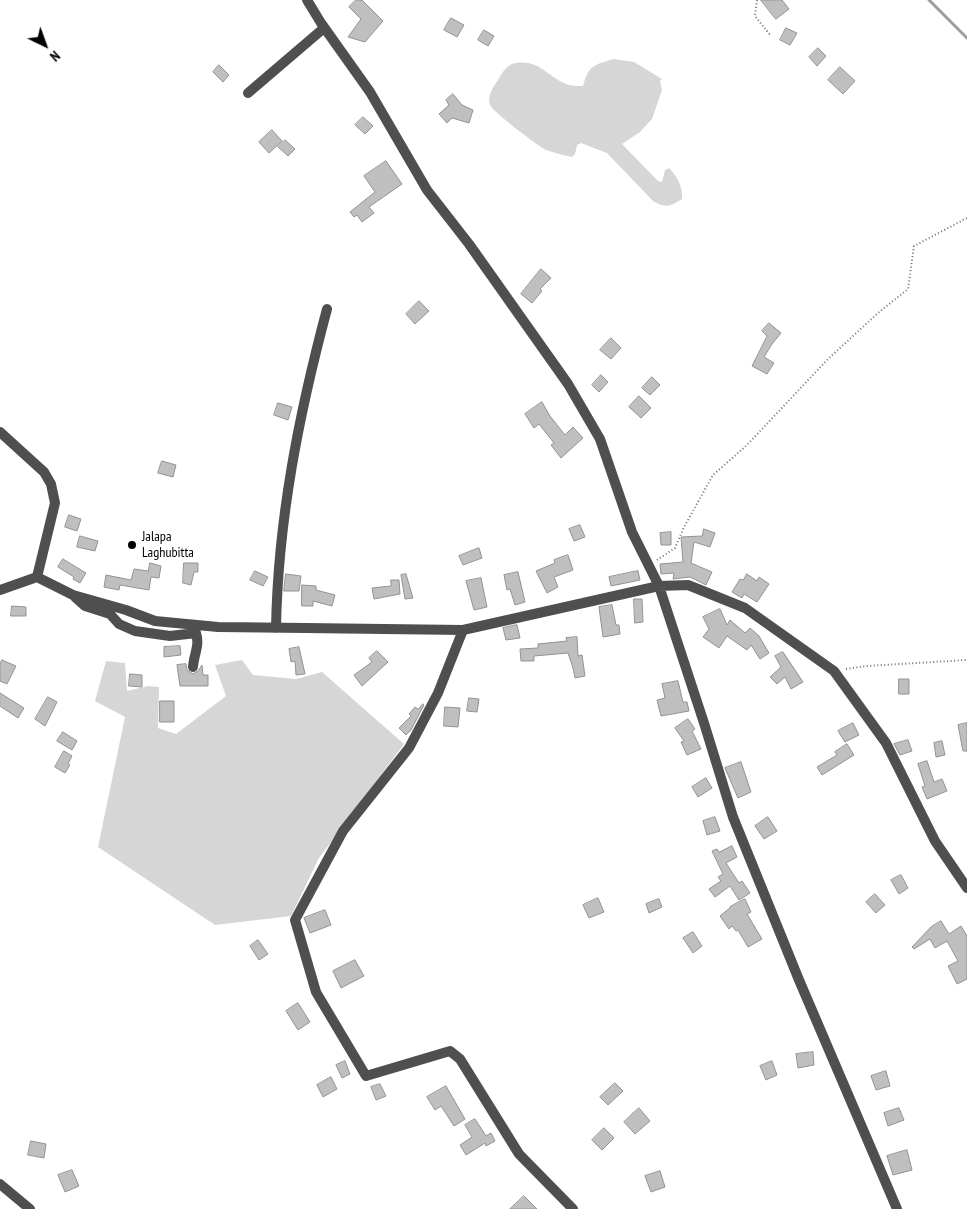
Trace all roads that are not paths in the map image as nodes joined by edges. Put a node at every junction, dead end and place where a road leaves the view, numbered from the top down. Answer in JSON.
{"nodes":[{"id":1,"x":307,"y":0,"type":"edge"},
{"id":2,"x":324,"y":28,"type":"junction"},
{"id":3,"x":248,"y":93,"type":"dead end"},
{"id":4,"x":327,"y":309,"type":"dead end"},
{"id":5,"x":0,"y":432,"type":"edge"},
{"id":6,"x":37,"y":577,"type":"junction"},
{"id":7,"x":659,"y":586,"type":"junction"},
{"id":8,"x":0,"y":590,"type":"edge"},
{"id":9,"x":72,"y":595,"type":"junction"},
{"id":10,"x":276,"y":628,"type":"junction"},
{"id":11,"x":463,"y":630,"type":"junction"},
{"id":12,"x":193,"y":666,"type":"dead end"},
{"id":13,"x":967,"y":888,"type":"edge"},
{"id":14,"x":0,"y":1184,"type":"edge"},
{"id":15,"x":30,"y":1209,"type":"edge"},
{"id":16,"x":573,"y":1209,"type":"edge"},
{"id":17,"x":897,"y":1209,"type":"edge"}],
"edges":[{"from":1,"to":2,"type":"street"},
{"from":2,"to":3,"type":"street"},
{"from":2,"to":7,"type":"street"},
{"from":4,"to":10,"type":"street"},
{"from":5,"to":6,"type":"street"},
{"from":6,"to":8,"type":"street"},
{"from":6,"to":9,"type":"street"},
{"from":7,"to":11,"type":"street"},
{"from":7,"to":13,"type":"street"},
{"from":7,"to":17,"type":"street"},
{"from":9,"to":10,"type":"street"},
{"from":9,"to":12,"type":"street"},
{"from":10,"to":11,"type":"street"},
{"from":11,"to":16,"type":"street"},
{"from":14,"to":15,"type":"street"}]}
